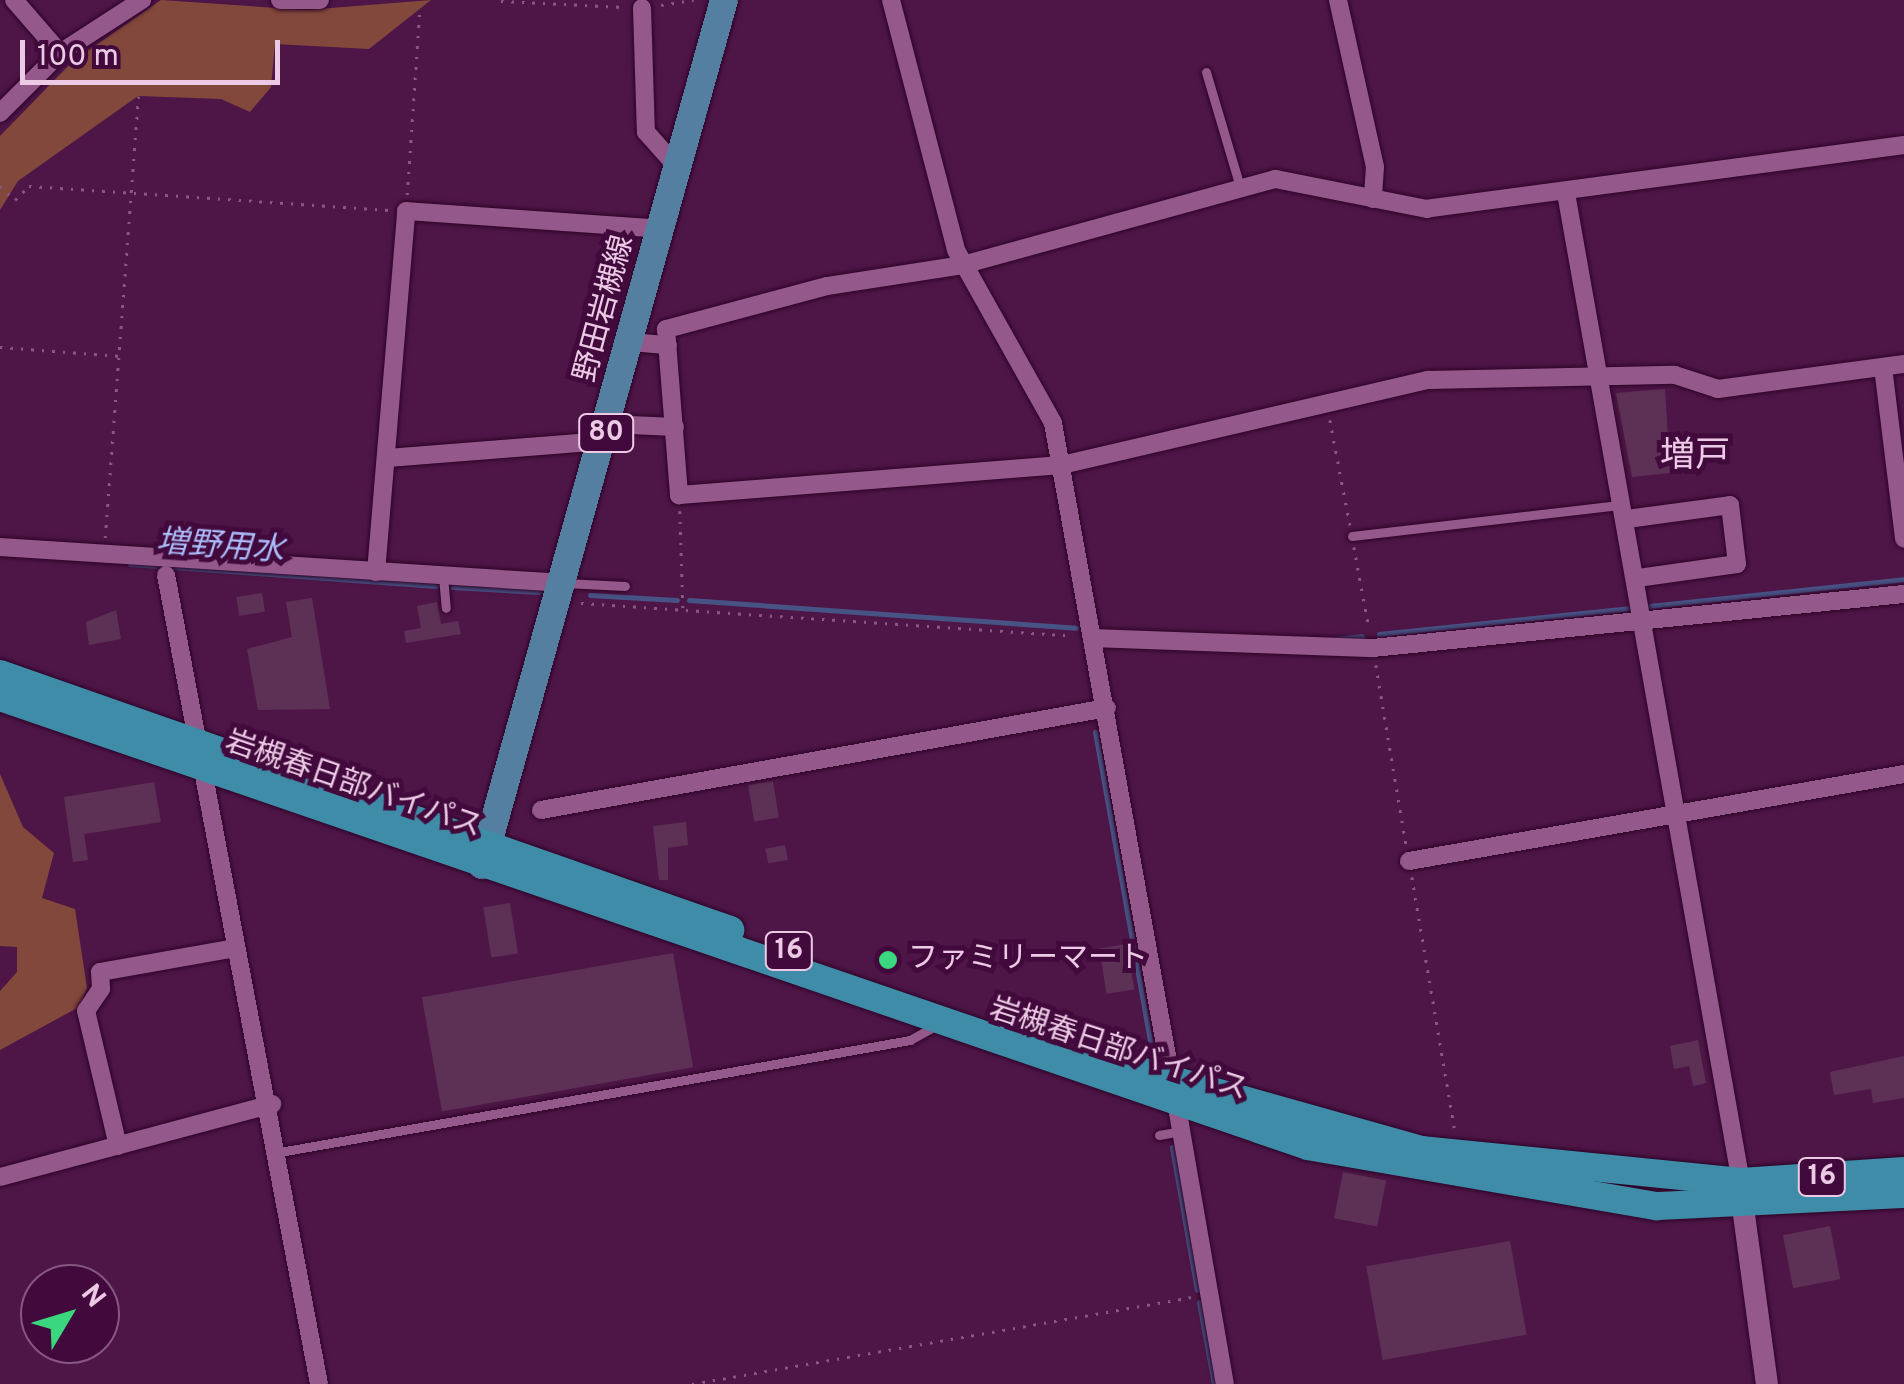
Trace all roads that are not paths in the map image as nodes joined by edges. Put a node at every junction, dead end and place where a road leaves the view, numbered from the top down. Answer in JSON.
{"nodes":[{"id":1,"x":14,"y":0,"type":"edge"},
{"id":2,"x":142,"y":0,"type":"edge"},
{"id":3,"x":280,"y":0,"type":"edge"},
{"id":4,"x":320,"y":0,"type":"edge"},
{"id":5,"x":724,"y":0,"type":"edge"},
{"id":6,"x":891,"y":0,"type":"edge"},
{"id":7,"x":1338,"y":0,"type":"edge"},
{"id":8,"x":642,"y":8,"type":"road end"},
{"id":9,"x":60,"y":52,"type":"junction"},
{"id":10,"x":1206,"y":72,"type":"dead end"},
{"id":11,"x":0,"y":112,"type":"edge"},
{"id":12,"x":1904,"y":146,"type":"edge"},
{"id":13,"x":678,"y":168,"type":"junction"},
{"id":14,"x":1240,"y":187,"type":"junction"},
{"id":15,"x":1566,"y":193,"type":"junction"},
{"id":16,"x":1373,"y":198,"type":"junction"},
{"id":17,"x":662,"y":229,"type":"junction"},
{"id":18,"x":962,"y":266,"type":"junction"},
{"id":19,"x":631,"y":342,"type":"junction"},
{"id":20,"x":668,"y":345,"type":"junction"},
{"id":21,"x":1904,"y":364,"type":"edge"},
{"id":22,"x":1883,"y":367,"type":"junction"},
{"id":23,"x":1602,"y":378,"type":"junction"},
{"id":24,"x":675,"y":427,"type":"junction"},
{"id":25,"x":606,"y":433,"type":"junction"},
{"id":26,"x":387,"y":458,"type":"junction"},
{"id":27,"x":1062,"y":465,"type":"junction"},
{"id":28,"x":1625,"y":512,"type":"junction"},
{"id":29,"x":1352,"y":536,"type":"dead end"},
{"id":30,"x":1904,"y":539,"type":"edge"},
{"id":31,"x":0,"y":547,"type":"edge"},
{"id":32,"x":376,"y":572,"type":"junction"},
{"id":33,"x":443,"y":573,"type":"junction"},
{"id":34,"x":166,"y":575,"type":"dead end"},
{"id":35,"x":1637,"y":578,"type":"junction"},
{"id":36,"x":626,"y":586,"type":"dead end"},
{"id":37,"x":563,"y":592,"type":"junction"},
{"id":38,"x":1904,"y":594,"type":"edge"},
{"id":39,"x":446,"y":608,"type":"dead end"},
{"id":40,"x":1644,"y":620,"type":"junction"},
{"id":41,"x":1094,"y":638,"type":"junction"},
{"id":42,"x":0,"y":674,"type":"edge"},
{"id":43,"x":0,"y":697,"type":"edge"},
{"id":44,"x":1107,"y":708,"type":"junction"},
{"id":45,"x":192,"y":740,"type":"junction"},
{"id":46,"x":204,"y":768,"type":"junction"},
{"id":47,"x":1904,"y":774,"type":"edge"},
{"id":48,"x":540,"y":810,"type":"dead end"},
{"id":49,"x":1676,"y":814,"type":"junction"},
{"id":50,"x":486,"y":854,"type":"junction"},
{"id":51,"x":1409,"y":861,"type":"road end"},
{"id":52,"x":236,"y":948,"type":"junction"},
{"id":53,"x":937,"y":1024,"type":"junction"},
{"id":54,"x":272,"y":1104,"type":"junction"},
{"id":55,"x":1177,"y":1107,"type":"junction"},
{"id":56,"x":1159,"y":1135,"type":"dead end"},
{"id":57,"x":118,"y":1146,"type":"junction"},
{"id":58,"x":280,"y":1152,"type":"junction"},
{"id":59,"x":1904,"y":1170,"type":"edge"},
{"id":60,"x":0,"y":1177,"type":"edge"},
{"id":61,"x":1739,"y":1194,"type":"junction"},
{"id":62,"x":1904,"y":1194,"type":"edge"},
{"id":63,"x":320,"y":1384,"type":"edge"},
{"id":64,"x":1225,"y":1384,"type":"edge"},
{"id":65,"x":1767,"y":1384,"type":"edge"}],
"edges":[{"from":1,"to":9,"type":"street"},
{"from":2,"to":9,"type":"street"},
{"from":3,"to":4,"type":"street"},
{"from":5,"to":13,"type":"main road","name":"野田岩槻線","number":"80"},
{"from":6,"to":18,"type":"street"},
{"from":7,"to":16,"type":"street"},
{"from":8,"to":13,"type":"street"},
{"from":9,"to":11,"type":"street"},
{"from":10,"to":14,"type":"lane"},
{"from":12,"to":15,"type":"street"},
{"from":13,"to":17,"type":"main road","name":"野田岩槻線","number":"80"},
{"from":14,"to":16,"type":"street"},
{"from":14,"to":18,"type":"street"},
{"from":15,"to":16,"type":"street"},
{"from":15,"to":23,"type":"street"},
{"from":17,"to":19,"type":"main road","name":"野田岩槻線","number":"80"},
{"from":17,"to":26,"type":"street"},
{"from":18,"to":20,"type":"street"},
{"from":18,"to":27,"type":"street"},
{"from":19,"to":20,"type":"street"},
{"from":19,"to":25,"type":"main road","name":"野田岩槻線","number":"80"},
{"from":20,"to":24,"type":"street"},
{"from":21,"to":22,"type":"street"},
{"from":22,"to":23,"type":"street"},
{"from":22,"to":30,"type":"street"},
{"from":23,"to":27,"type":"street"},
{"from":23,"to":28,"type":"street"},
{"from":24,"to":25,"type":"street"},
{"from":24,"to":27,"type":"street"},
{"from":25,"to":26,"type":"street"},
{"from":25,"to":37,"type":"main road","name":"野田岩槻線","number":"80"},
{"from":26,"to":32,"type":"street"},
{"from":27,"to":41,"type":"street"},
{"from":28,"to":29,"type":"lane"},
{"from":28,"to":35,"type":"street"},
{"from":28,"to":35,"type":"street"},
{"from":31,"to":32,"type":"street"},
{"from":32,"to":33,"type":"street"},
{"from":33,"to":37,"type":"street"},
{"from":33,"to":39,"type":"lane"},
{"from":34,"to":45,"type":"street"},
{"from":35,"to":40,"type":"street"},
{"from":36,"to":37,"type":"lane"},
{"from":37,"to":50,"type":"main road","name":"野田岩槻線","number":"80"},
{"from":38,"to":40,"type":"street"},
{"from":40,"to":41,"type":"street"},
{"from":40,"to":49,"type":"street"},
{"from":41,"to":44,"type":"street"},
{"from":42,"to":45,"type":"highway","name":"岩槻春日部バイパス","number":"16"},
{"from":43,"to":46,"type":"highway","name":"岩槻春日部バイパス","number":"16"},
{"from":44,"to":48,"type":"street"},
{"from":44,"to":55,"type":"street"},
{"from":45,"to":46,"type":"street"},
{"from":45,"to":50,"type":"highway","name":"岩槻春日部バイパス","number":"16"},
{"from":46,"to":50,"type":"highway","name":"岩槻春日部バイパス","number":"16"},
{"from":46,"to":52,"type":"street"},
{"from":47,"to":49,"type":"street"},
{"from":49,"to":51,"type":"street"},
{"from":49,"to":61,"type":"street"},
{"from":50,"to":53,"type":"highway","name":"岩槻春日部バイパス","number":"16"},
{"from":50,"to":55,"type":"highway","name":"岩槻春日部バイパス","number":"16"},
{"from":52,"to":54,"type":"street"},
{"from":52,"to":57,"type":"street"},
{"from":53,"to":55,"type":"highway","name":"岩槻春日部バイパス","number":"16"},
{"from":53,"to":58,"type":"lane"},
{"from":54,"to":57,"type":"street"},
{"from":54,"to":58,"type":"street"},
{"from":55,"to":56,"type":"lane"},
{"from":55,"to":61,"type":"highway","name":"岩槻春日部バイパス","number":"16"},
{"from":55,"to":61,"type":"highway","name":"岩槻春日部バイパス","number":"16"},
{"from":55,"to":64,"type":"street"},
{"from":57,"to":60,"type":"street"},
{"from":58,"to":63,"type":"street"},
{"from":59,"to":61,"type":"highway","name":"岩槻春日部バイパス","number":"16"},
{"from":61,"to":62,"type":"highway","name":"岩槻春日部バイパス","number":"16"},
{"from":61,"to":65,"type":"street"}]}
